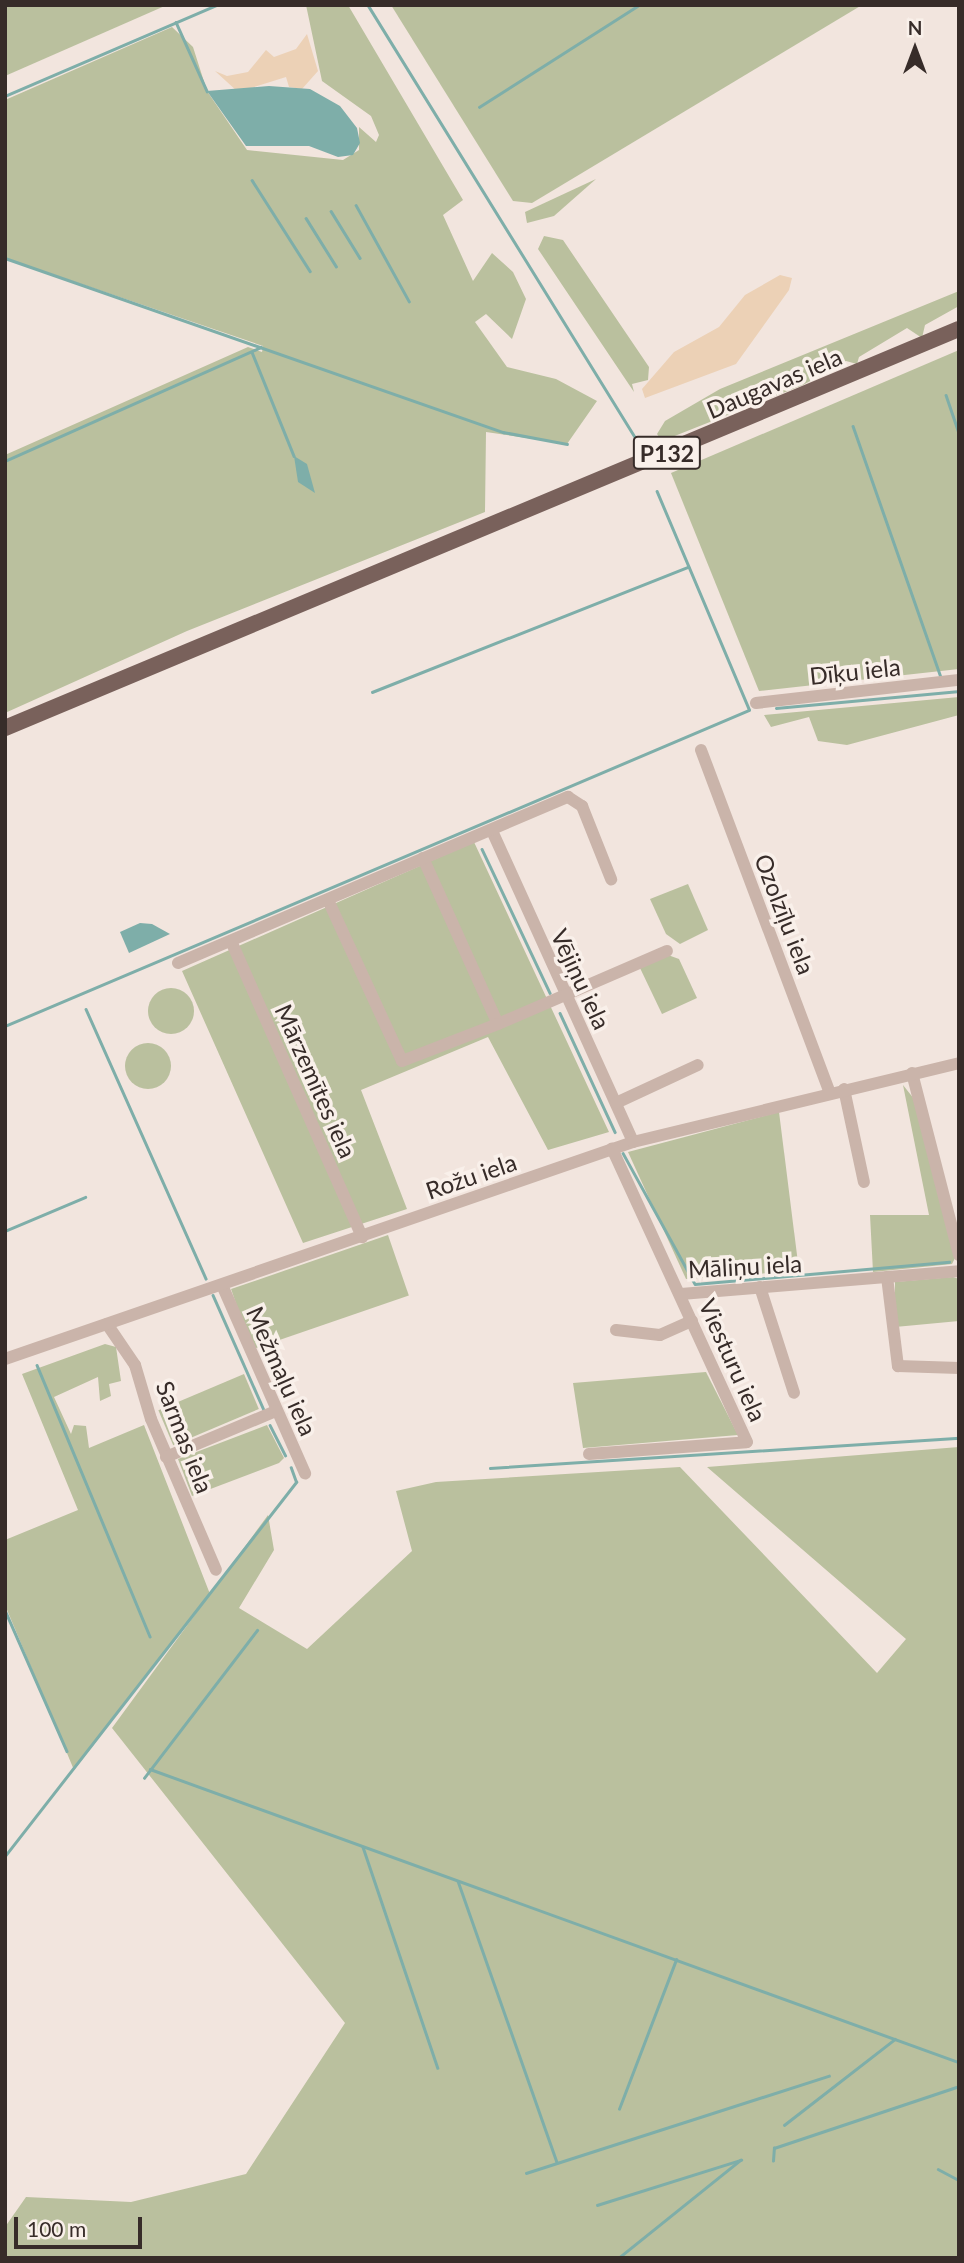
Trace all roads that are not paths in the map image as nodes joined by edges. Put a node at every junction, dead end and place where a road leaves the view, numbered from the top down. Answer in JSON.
{"nodes":[{"id":1,"x":959,"y":329,"type":"edge"},
{"id":2,"x":959,"y":680,"type":"edge"},
{"id":3,"x":756,"y":703,"type":"dead end"},
{"id":4,"x":5,"y":728,"type":"edge"},
{"id":5,"x":701,"y":750,"type":"dead end"},
{"id":6,"x":493,"y":833,"type":"junction"},
{"id":7,"x":423,"y":858,"type":"junction"},
{"id":8,"x":611,"y":879,"type":"dead end"},
{"id":9,"x":328,"y":900,"type":"junction"},
{"id":10,"x":231,"y":941,"type":"junction"},
{"id":11,"x":667,"y":951,"type":"dead end"},
{"id":12,"x":178,"y":963,"type":"dead end"},
{"id":13,"x":566,"y":997,"type":"junction"},
{"id":14,"x":498,"y":1024,"type":"junction"},
{"id":15,"x":959,"y":1063,"type":"edge"},
{"id":16,"x":698,"y":1065,"type":"dead end"},
{"id":17,"x":912,"y":1073,"type":"junction"},
{"id":18,"x":895,"y":1077,"type":"junction"},
{"id":19,"x":844,"y":1089,"type":"junction"},
{"id":20,"x":830,"y":1093,"type":"junction"},
{"id":21,"x":921,"y":1097,"type":"junction"},
{"id":22,"x":616,"y":1103,"type":"junction"},
{"id":23,"x":634,"y":1142,"type":"junction"},
{"id":24,"x":612,"y":1149,"type":"junction"},
{"id":25,"x":864,"y":1182,"type":"dead end"},
{"id":26,"x":955,"y":1215,"type":"edge"},
{"id":27,"x":362,"y":1237,"type":"junction"},
{"id":28,"x":959,"y":1255,"type":"edge"},
{"id":29,"x":959,"y":1271,"type":"edge"},
{"id":30,"x":887,"y":1277,"type":"junction"},
{"id":31,"x":222,"y":1285,"type":"junction"},
{"id":32,"x":760,"y":1287,"type":"junction"},
{"id":33,"x":681,"y":1294,"type":"junction"},
{"id":34,"x":692,"y":1321,"type":"junction"},
{"id":35,"x":107,"y":1324,"type":"junction"},
{"id":36,"x":616,"y":1330,"type":"dead end"},
{"id":37,"x":5,"y":1359,"type":"edge"},
{"id":38,"x":959,"y":1368,"type":"edge"},
{"id":39,"x":793,"y":1393,"type":"dead end"},
{"id":40,"x":276,"y":1411,"type":"junction"},
{"id":41,"x":589,"y":1454,"type":"dead end"},
{"id":42,"x":166,"y":1457,"type":"junction"},
{"id":43,"x":305,"y":1473,"type":"dead end"},
{"id":44,"x":216,"y":1570,"type":"dead end"}],
"edges":[{"from":1,"to":4,"type":"main road","name":"Daugavas iela","number":"P132"},
{"from":2,"to":3,"type":"street","name":"Dīķu iela"},
{"from":5,"to":20,"type":"street","name":"Ozolzīļu iela"},
{"from":6,"to":7,"type":"street"},
{"from":6,"to":8,"type":"street"},
{"from":6,"to":13,"type":"street","name":"Vējiņu iela"},
{"from":7,"to":9,"type":"street"},
{"from":7,"to":14,"type":"street"},
{"from":9,"to":10,"type":"street"},
{"from":9,"to":14,"type":"street"},
{"from":10,"to":12,"type":"street"},
{"from":10,"to":27,"type":"street","name":"Mārzemītes iela"},
{"from":11,"to":13,"type":"street"},
{"from":13,"to":14,"type":"street"},
{"from":13,"to":22,"type":"street","name":"Vējiņu iela"},
{"from":15,"to":17,"type":"street","name":"Rožu iela"},
{"from":16,"to":22,"type":"street"},
{"from":17,"to":18,"type":"street","name":"Rožu iela"},
{"from":17,"to":21,"type":"street"},
{"from":18,"to":19,"type":"street","name":"Rožu iela"},
{"from":18,"to":21,"type":"street"},
{"from":19,"to":20,"type":"street","name":"Rožu iela"},
{"from":19,"to":25,"type":"street"},
{"from":20,"to":23,"type":"street","name":"Rožu iela"},
{"from":21,"to":26,"type":"street"},
{"from":22,"to":23,"type":"street","name":"Vējiņu iela"},
{"from":23,"to":24,"type":"street","name":"Rožu iela"},
{"from":24,"to":27,"type":"street","name":"Rožu iela"},
{"from":24,"to":33,"type":"street","name":"Māliņu iela"},
{"from":26,"to":28,"type":"street"},
{"from":27,"to":31,"type":"street","name":"Rožu iela"},
{"from":29,"to":30,"type":"street","name":"Māliņu iela"},
{"from":30,"to":32,"type":"street","name":"Māliņu iela"},
{"from":30,"to":38,"type":"street"},
{"from":31,"to":35,"type":"street","name":"Rožu iela"},
{"from":31,"to":40,"type":"street","name":"Mežmaļu iela"},
{"from":32,"to":33,"type":"street","name":"Māliņu iela"},
{"from":32,"to":39,"type":"street"},
{"from":33,"to":34,"type":"street","name":"Viesturu iela"},
{"from":34,"to":36,"type":"street"},
{"from":34,"to":41,"type":"street","name":"Viesturu iela"},
{"from":35,"to":37,"type":"street","name":"Rožu iela"},
{"from":35,"to":42,"type":"street","name":"Sarmas iela"},
{"from":40,"to":42,"type":"street"},
{"from":40,"to":43,"type":"street","name":"Mežmaļu iela"},
{"from":42,"to":44,"type":"street","name":"Sarmas iela"}]}
